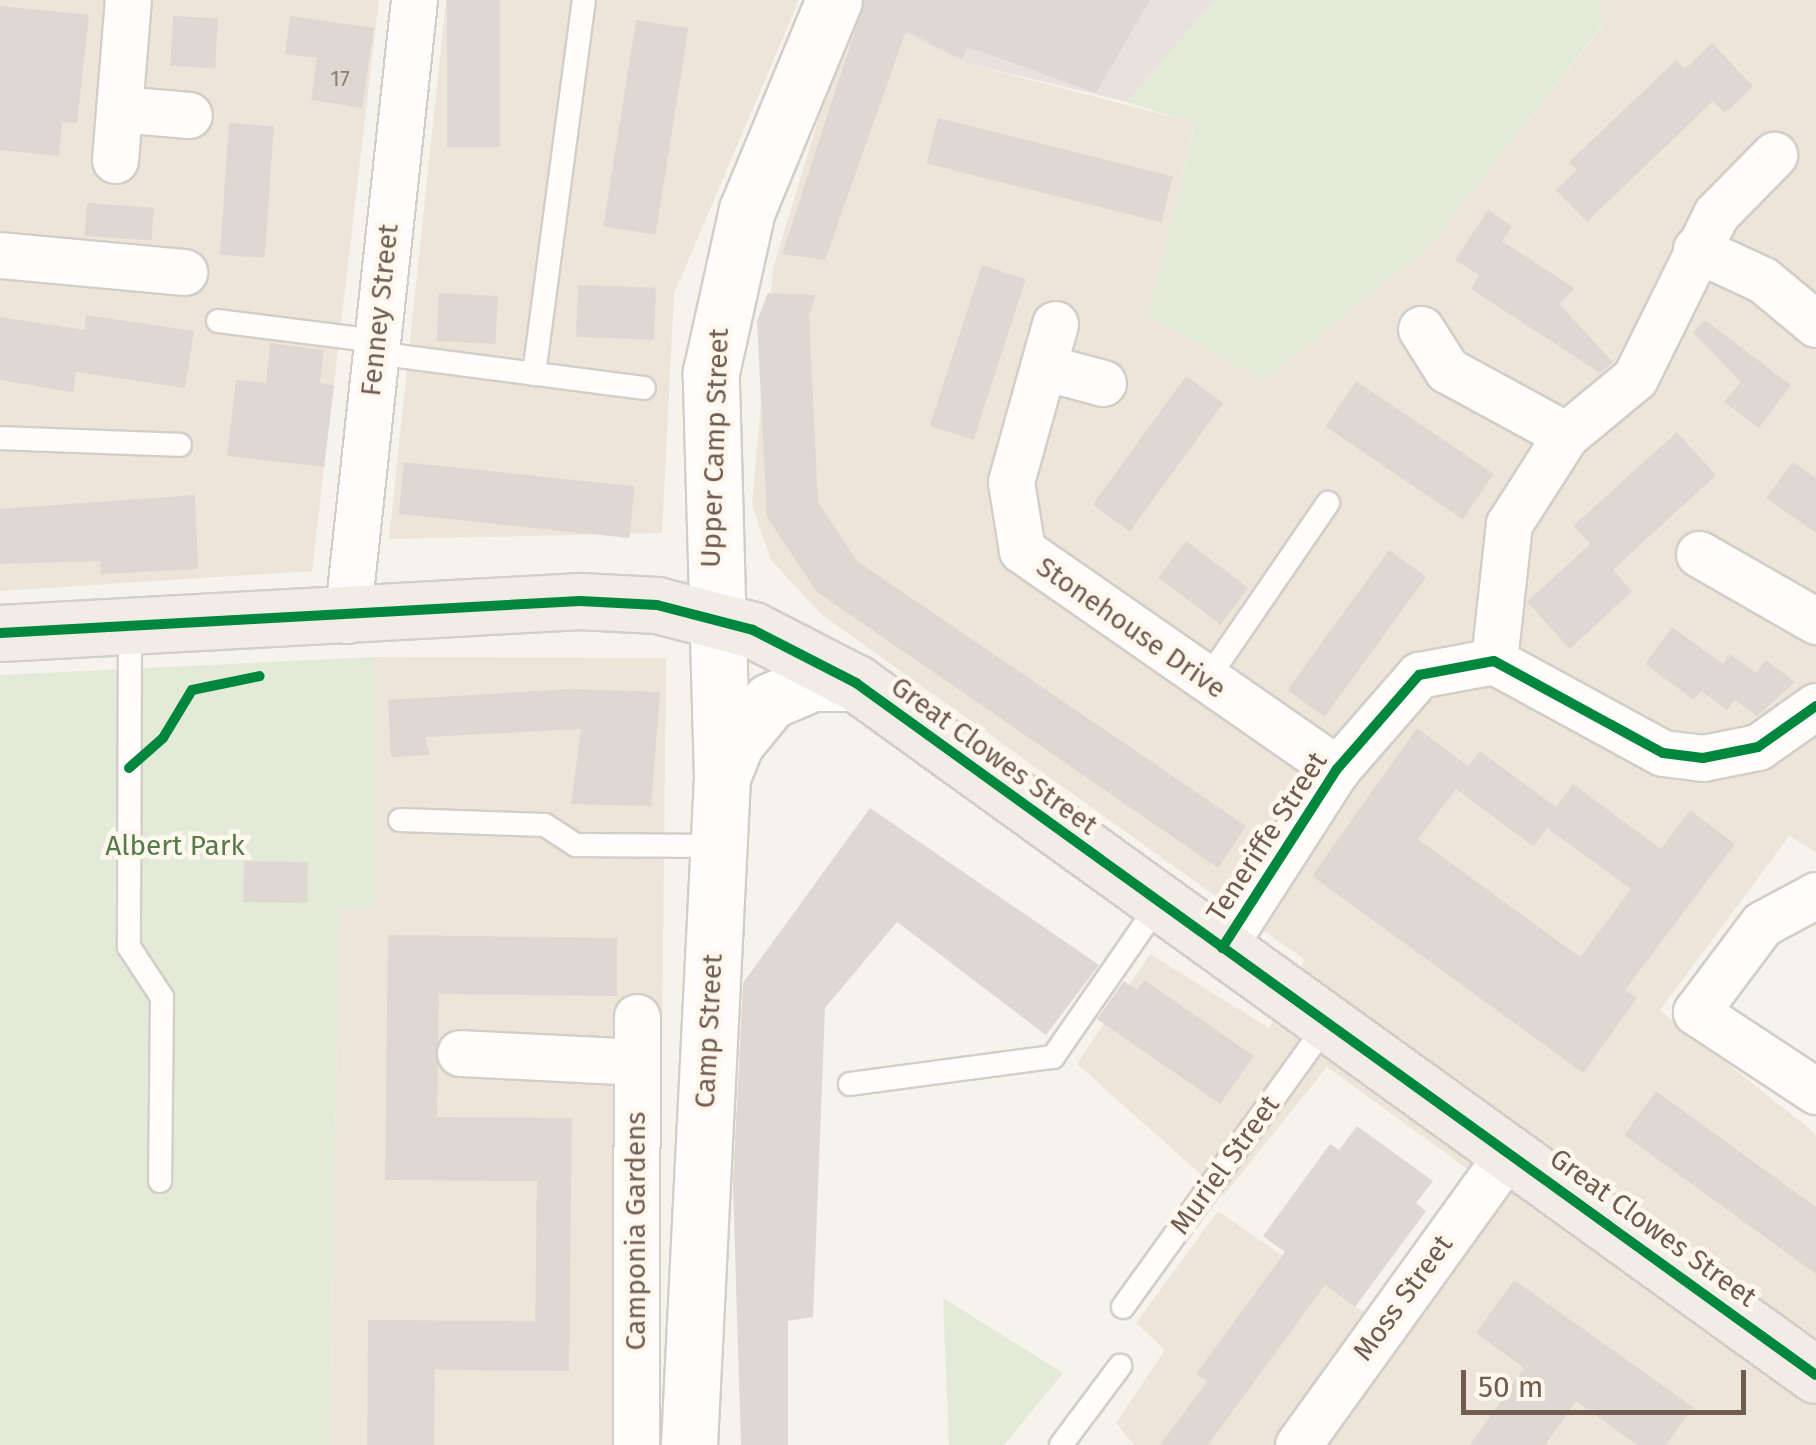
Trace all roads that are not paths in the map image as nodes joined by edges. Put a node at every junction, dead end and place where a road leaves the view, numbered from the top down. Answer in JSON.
{"nodes":[{"id":1,"x":128,"y":0,"type":"edge"},
{"id":2,"x":584,"y":0,"type":"edge"},
{"id":3,"x":834,"y":0,"type":"edge"},
{"id":4,"x":406,"y":1,"type":"edge"},
{"id":5,"x":119,"y":110,"type":"junction"},
{"id":6,"x":189,"y":115,"type":"dead end"},
{"id":7,"x":1774,"y":155,"type":"dead end"},
{"id":8,"x":115,"y":160,"type":"dead end"},
{"id":9,"x":1696,"y":249,"type":"junction"},
{"id":10,"x":0,"y":254,"type":"edge"},
{"id":11,"x":184,"y":272,"type":"dead end"},
{"id":12,"x":218,"y":321,"type":"dead end"},
{"id":13,"x":1055,"y":324,"type":"dead end"},
{"id":14,"x":1816,"y":324,"type":"edge"},
{"id":15,"x":1421,"y":328,"type":"dead end"},
{"id":16,"x":376,"y":347,"type":"junction"},
{"id":17,"x":1043,"y":367,"type":"junction"},
{"id":18,"x":534,"y":374,"type":"junction"},
{"id":19,"x":1103,"y":384,"type":"dead end"},
{"id":20,"x":644,"y":388,"type":"dead end"},
{"id":21,"x":1566,"y":435,"type":"junction"},
{"id":22,"x":0,"y":438,"type":"edge"},
{"id":23,"x":180,"y":446,"type":"dead end"},
{"id":24,"x":1328,"y":503,"type":"dead end"},
{"id":25,"x":1699,"y":554,"type":"dead end"},
{"id":26,"x":712,"y":617,"type":"junction"},
{"id":27,"x":347,"y":620,"type":"junction"},
{"id":28,"x":1816,"y":621,"type":"edge"},
{"id":29,"x":130,"y":632,"type":"junction"},
{"id":30,"x":0,"y":633,"type":"edge"},
{"id":31,"x":1494,"y":662,"type":"junction"},
{"id":32,"x":1206,"y":681,"type":"junction"},
{"id":33,"x":856,"y":683,"type":"junction"},
{"id":34,"x":1816,"y":706,"type":"edge"},
{"id":35,"x":1336,"y":769,"type":"junction"},
{"id":36,"x":722,"y":777,"type":"junction"},
{"id":37,"x":400,"y":820,"type":"dead end"},
{"id":38,"x":718,"y":846,"type":"junction"},
{"id":39,"x":1816,"y":895,"type":"edge"},
{"id":40,"x":1159,"y":904,"type":"junction"},
{"id":41,"x":1222,"y":948,"type":"junction"},
{"id":42,"x":636,"y":1017,"type":"dead end"},
{"id":43,"x":1327,"y":1024,"type":"junction"},
{"id":44,"x":460,"y":1053,"type":"dead end"},
{"id":45,"x":637,"y":1062,"type":"junction"},
{"id":46,"x":850,"y":1084,"type":"dead end"},
{"id":47,"x":1816,"y":1090,"type":"edge"},
{"id":48,"x":1510,"y":1152,"type":"junction"},
{"id":49,"x":160,"y":1181,"type":"dead end"},
{"id":50,"x":1122,"y":1307,"type":"dead end"},
{"id":51,"x":1120,"y":1366,"type":"dead end"},
{"id":52,"x":1816,"y":1374,"type":"edge"},
{"id":53,"x":636,"y":1445,"type":"edge"},
{"id":54,"x":688,"y":1445,"type":"edge"},
{"id":55,"x":1061,"y":1445,"type":"edge"},
{"id":56,"x":1298,"y":1445,"type":"edge"}],
"edges":[{"from":1,"to":5,"type":"street"},
{"from":2,"to":18,"type":"lane"},
{"from":3,"to":26,"type":"main road","name":"Upper Camp Street"},
{"from":4,"to":16,"type":"street","name":"Fenney Street"},
{"from":5,"to":6,"type":"street"},
{"from":5,"to":8,"type":"street"},
{"from":7,"to":9,"type":"street"},
{"from":9,"to":14,"type":"street"},
{"from":9,"to":21,"type":"street"},
{"from":10,"to":11,"type":"street"},
{"from":12,"to":16,"type":"lane"},
{"from":13,"to":17,"type":"street","name":"Stonehouse Drive"},
{"from":15,"to":21,"type":"street"},
{"from":16,"to":18,"type":"lane"},
{"from":16,"to":27,"type":"street","name":"Fenney Street"},
{"from":17,"to":19,"type":"street"},
{"from":17,"to":32,"type":"street","name":"Stonehouse Drive"},
{"from":18,"to":20,"type":"lane"},
{"from":21,"to":31,"type":"street"},
{"from":22,"to":23,"type":"lane"},
{"from":24,"to":32,"type":"lane"},
{"from":25,"to":28,"type":"street"},
{"from":26,"to":27,"type":"main road","name":"Great Clowes Street"},
{"from":26,"to":33,"type":"main road","name":"Great Clowes Street"},
{"from":26,"to":36,"type":"main road","name":"Camp Street"},
{"from":27,"to":29,"type":"main road","name":"Great Clowes Street"},
{"from":29,"to":30,"type":"main road","name":"Great Clowes Street"},
{"from":29,"to":49,"type":"lane"},
{"from":31,"to":34,"type":"street"},
{"from":31,"to":35,"type":"street","name":"Teneriffe Street"},
{"from":32,"to":35,"type":"street","name":"Stonehouse Drive"},
{"from":33,"to":36,"type":"main road"},
{"from":33,"to":40,"type":"main road","name":"Great Clowes Street"},
{"from":35,"to":41,"type":"street","name":"Teneriffe Street"},
{"from":36,"to":38,"type":"main road","name":"Camp Street"},
{"from":37,"to":38,"type":"lane"},
{"from":38,"to":54,"type":"main road","name":"Camp Street"},
{"from":39,"to":47,"type":"street"},
{"from":40,"to":41,"type":"main road","name":"Great Clowes Street"},
{"from":40,"to":46,"type":"lane"},
{"from":41,"to":43,"type":"main road","name":"Great Clowes Street"},
{"from":42,"to":45,"type":"street","name":"Camponia Gardens"},
{"from":43,"to":48,"type":"main road","name":"Great Clowes Street"},
{"from":43,"to":50,"type":"lane","name":"Muriel Street"},
{"from":44,"to":45,"type":"street"},
{"from":45,"to":53,"type":"street","name":"Camponia Gardens"},
{"from":48,"to":52,"type":"main road","name":"Great Clowes Street"},
{"from":48,"to":56,"type":"street","name":"Moss Street"},
{"from":51,"to":55,"type":"lane"}]}
